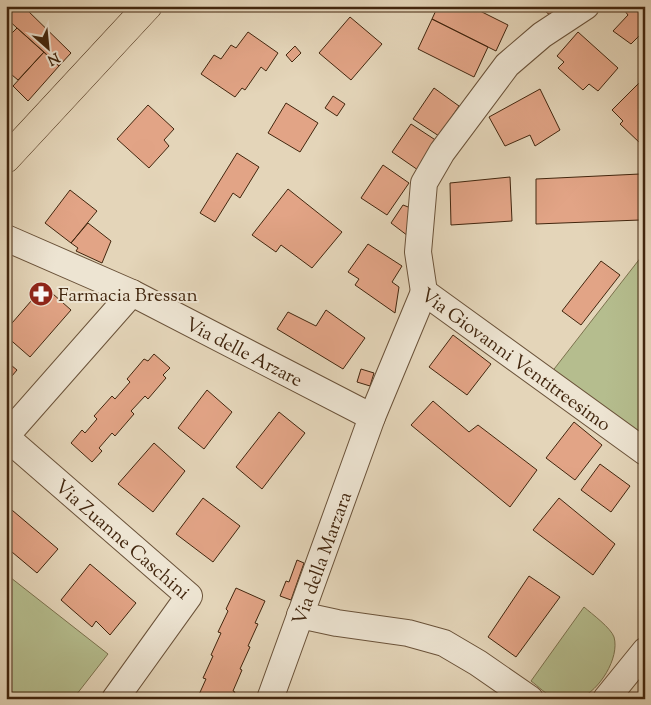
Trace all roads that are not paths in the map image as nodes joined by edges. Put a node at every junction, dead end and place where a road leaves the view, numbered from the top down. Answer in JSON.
{"nodes":[{"id":1,"x":148,"y":6,"type":"edge"},
{"id":2,"x":586,"y":6,"type":"edge"},
{"id":3,"x":6,"y":159,"type":"edge"},
{"id":4,"x":6,"y":238,"type":"edge"},
{"id":5,"x":424,"y":292,"type":"junction"},
{"id":6,"x":132,"y":293,"type":"junction"},
{"id":7,"x":372,"y":417,"type":"junction"},
{"id":8,"x":6,"y":436,"type":"edge"},
{"id":9,"x":645,"y":452,"type":"edge"},
{"id":10,"x":300,"y":615,"type":"junction"},
{"id":11,"x":645,"y":651,"type":"edge"},
{"id":12,"x":125,"y":695,"type":"edge"},
{"id":13,"x":270,"y":699,"type":"edge"},
{"id":14,"x":530,"y":699,"type":"edge"},
{"id":15,"x":606,"y":699,"type":"edge"}],
"edges":[{"from":1,"to":3,"type":"main road"},
{"from":2,"to":5,"type":"street"},
{"from":4,"to":6,"type":"street","name":"Via delle Arzare"},
{"from":5,"to":7,"type":"street","name":"Via Giovanni Ventitreesimo"},
{"from":5,"to":9,"type":"street","name":"Via Giovanni Ventitreesimo"},
{"from":6,"to":7,"type":"street","name":"Via delle Arzare"},
{"from":6,"to":8,"type":"street"},
{"from":7,"to":10,"type":"street","name":"Via della Marzara"},
{"from":8,"to":12,"type":"street","name":"Via Zuanne Caschini"},
{"from":10,"to":13,"type":"street","name":"Via della Marzara"},
{"from":10,"to":14,"type":"street"},
{"from":11,"to":15,"type":"street"}]}
